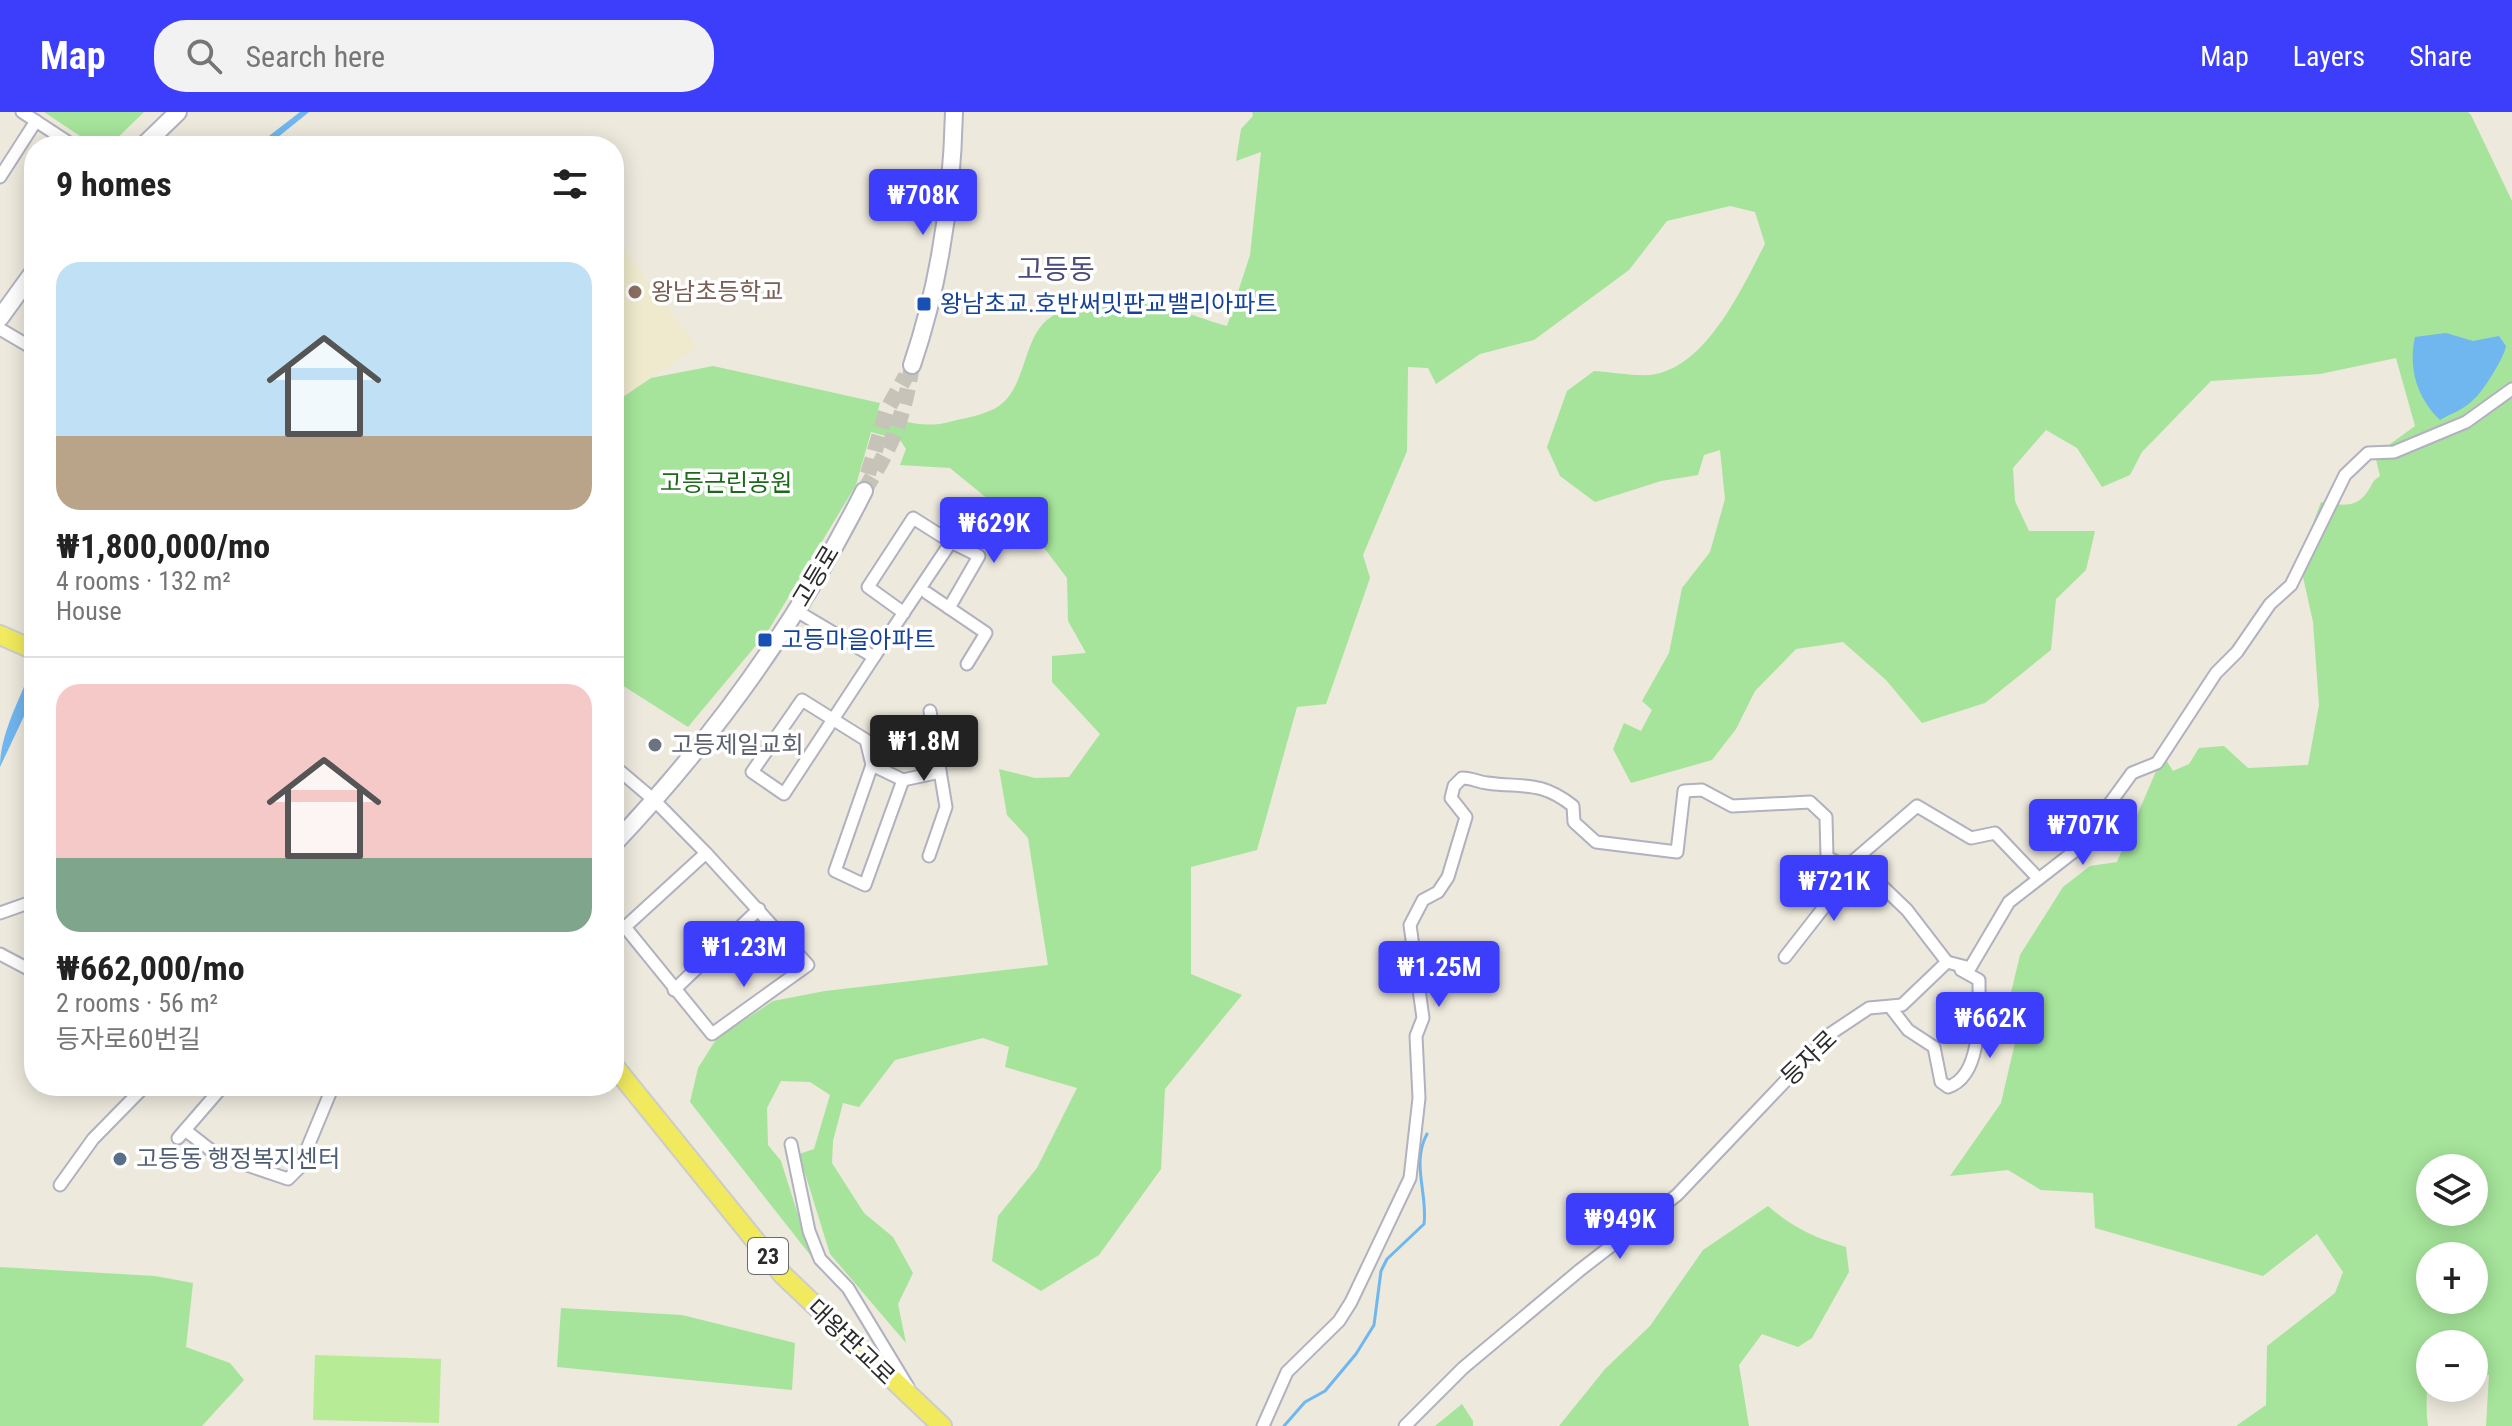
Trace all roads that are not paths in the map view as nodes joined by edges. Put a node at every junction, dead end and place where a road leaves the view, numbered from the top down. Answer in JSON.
{"nodes":[{"id":1,"x":22,"y":112,"type":"edge"},
{"id":2,"x":178,"y":112,"type":"edge"},
{"id":3,"x":954,"y":112,"type":"edge"},
{"id":4,"x":36,"y":121,"type":"junction"},
{"id":5,"x":26,"y":136,"type":"edge"},
{"id":6,"x":59,"y":136,"type":"edge"},
{"id":7,"x":153,"y":136,"type":"edge"},
{"id":8,"x":24,"y":140,"type":"edge"},
{"id":9,"x":0,"y":177,"type":"edge"},
{"id":10,"x":24,"y":285,"type":"edge"},
{"id":11,"x":0,"y":318,"type":"edge"},
{"id":12,"x":0,"y":329,"type":"edge"},
{"id":13,"x":24,"y":343,"type":"edge"},
{"id":14,"x":912,"y":365,"type":"tunnel mouth"},
{"id":15,"x":2512,"y":389,"type":"edge"},
{"id":16,"x":864,"y":491,"type":"tunnel mouth"},
{"id":17,"x":951,"y":542,"type":"junction"},
{"id":18,"x":927,"y":593,"type":"dead end"},
{"id":19,"x":949,"y":608,"type":"junction"},
{"id":20,"x":795,"y":610,"type":"junction"},
{"id":21,"x":904,"y":613,"type":"junction"},
{"id":22,"x":0,"y":635,"type":"edge"},
{"id":23,"x":24,"y":646,"type":"edge"},
{"id":24,"x":874,"y":657,"type":"junction"},
{"id":25,"x":967,"y":664,"type":"dead end"},
{"id":26,"x":930,"y":711,"type":"dead end"},
{"id":27,"x":833,"y":720,"type":"junction"},
{"id":28,"x":872,"y":765,"type":"junction"},
{"id":29,"x":940,"y":772,"type":"junction"},
{"id":30,"x":624,"y":774,"type":"edge"},
{"id":31,"x":903,"y":780,"type":"junction"},
{"id":32,"x":654,"y":800,"type":"junction"},
{"id":33,"x":624,"y":833,"type":"edge"},
{"id":34,"x":706,"y":853,"type":"junction"},
{"id":35,"x":929,"y":856,"type":"dead end"},
{"id":36,"x":1844,"y":869,"type":"junction"},
{"id":37,"x":2037,"y":877,"type":"junction"},
{"id":38,"x":24,"y":905,"type":"edge"},
{"id":39,"x":759,"y":909,"type":"junction"},
{"id":40,"x":0,"y":913,"type":"edge"},
{"id":41,"x":0,"y":954,"type":"edge"},
{"id":42,"x":1785,"y":957,"type":"dead end"},
{"id":43,"x":1947,"y":962,"type":"junction"},
{"id":44,"x":24,"y":967,"type":"edge"},
{"id":45,"x":674,"y":990,"type":"junction"},
{"id":46,"x":1891,"y":1008,"type":"junction"},
{"id":47,"x":624,"y":1078,"type":"edge"},
{"id":48,"x":135,"y":1096,"type":"edge"},
{"id":49,"x":214,"y":1096,"type":"edge"},
{"id":50,"x":329,"y":1096,"type":"edge"},
{"id":51,"x":791,"y":1144,"type":"dead end"},
{"id":52,"x":60,"y":1185,"type":"dead end"},
{"id":53,"x":921,"y":1408,"type":"junction"},
{"id":54,"x":942,"y":1426,"type":"edge"},
{"id":55,"x":1263,"y":1426,"type":"edge"},
{"id":56,"x":1405,"y":1426,"type":"edge"}],
"edges":[{"from":1,"to":4,"type":"street"},
{"from":2,"to":7,"type":"street"},
{"from":3,"to":14,"type":"street"},
{"from":4,"to":5,"type":"street"},
{"from":4,"to":6,"type":"street"},
{"from":8,"to":9,"type":"street"},
{"from":10,"to":11,"type":"street"},
{"from":12,"to":13,"type":"street"},
{"from":15,"to":37,"type":"street"},
{"from":16,"to":20,"type":"street","name":"고등로"},
{"from":17,"to":19,"type":"street"},
{"from":17,"to":21,"type":"street"},
{"from":17,"to":21,"type":"street"},
{"from":18,"to":19,"type":"street"},
{"from":19,"to":25,"type":"street"},
{"from":20,"to":24,"type":"street"},
{"from":20,"to":32,"type":"street","name":"고등로"},
{"from":21,"to":24,"type":"street"},
{"from":22,"to":23,"type":"main road"},
{"from":24,"to":27,"type":"street"},
{"from":26,"to":29,"type":"street"},
{"from":27,"to":27,"type":"street"},
{"from":27,"to":28,"type":"street"},
{"from":28,"to":31,"type":"street"},
{"from":28,"to":31,"type":"street"},
{"from":29,"to":31,"type":"street"},
{"from":29,"to":35,"type":"street"},
{"from":30,"to":32,"type":"street"},
{"from":32,"to":33,"type":"street","name":"고등로"},
{"from":32,"to":34,"type":"street"},
{"from":34,"to":39,"type":"street"},
{"from":34,"to":45,"type":"street"},
{"from":36,"to":37,"type":"street"},
{"from":36,"to":42,"type":"street"},
{"from":36,"to":43,"type":"street"},
{"from":36,"to":55,"type":"street"},
{"from":37,"to":43,"type":"street"},
{"from":38,"to":40,"type":"street"},
{"from":39,"to":45,"type":"street"},
{"from":39,"to":45,"type":"street"},
{"from":41,"to":44,"type":"street"},
{"from":43,"to":46,"type":"street","name":"등자로"},
{"from":43,"to":46,"type":"street"},
{"from":46,"to":56,"type":"street","name":"등자로"},
{"from":47,"to":53,"type":"main road","name":"대왕판교로","number":"23"},
{"from":48,"to":52,"type":"street"},
{"from":49,"to":50,"type":"street"},
{"from":51,"to":53,"type":"street"},
{"from":53,"to":54,"type":"main road","name":"대왕판교로","number":"23"}]}
